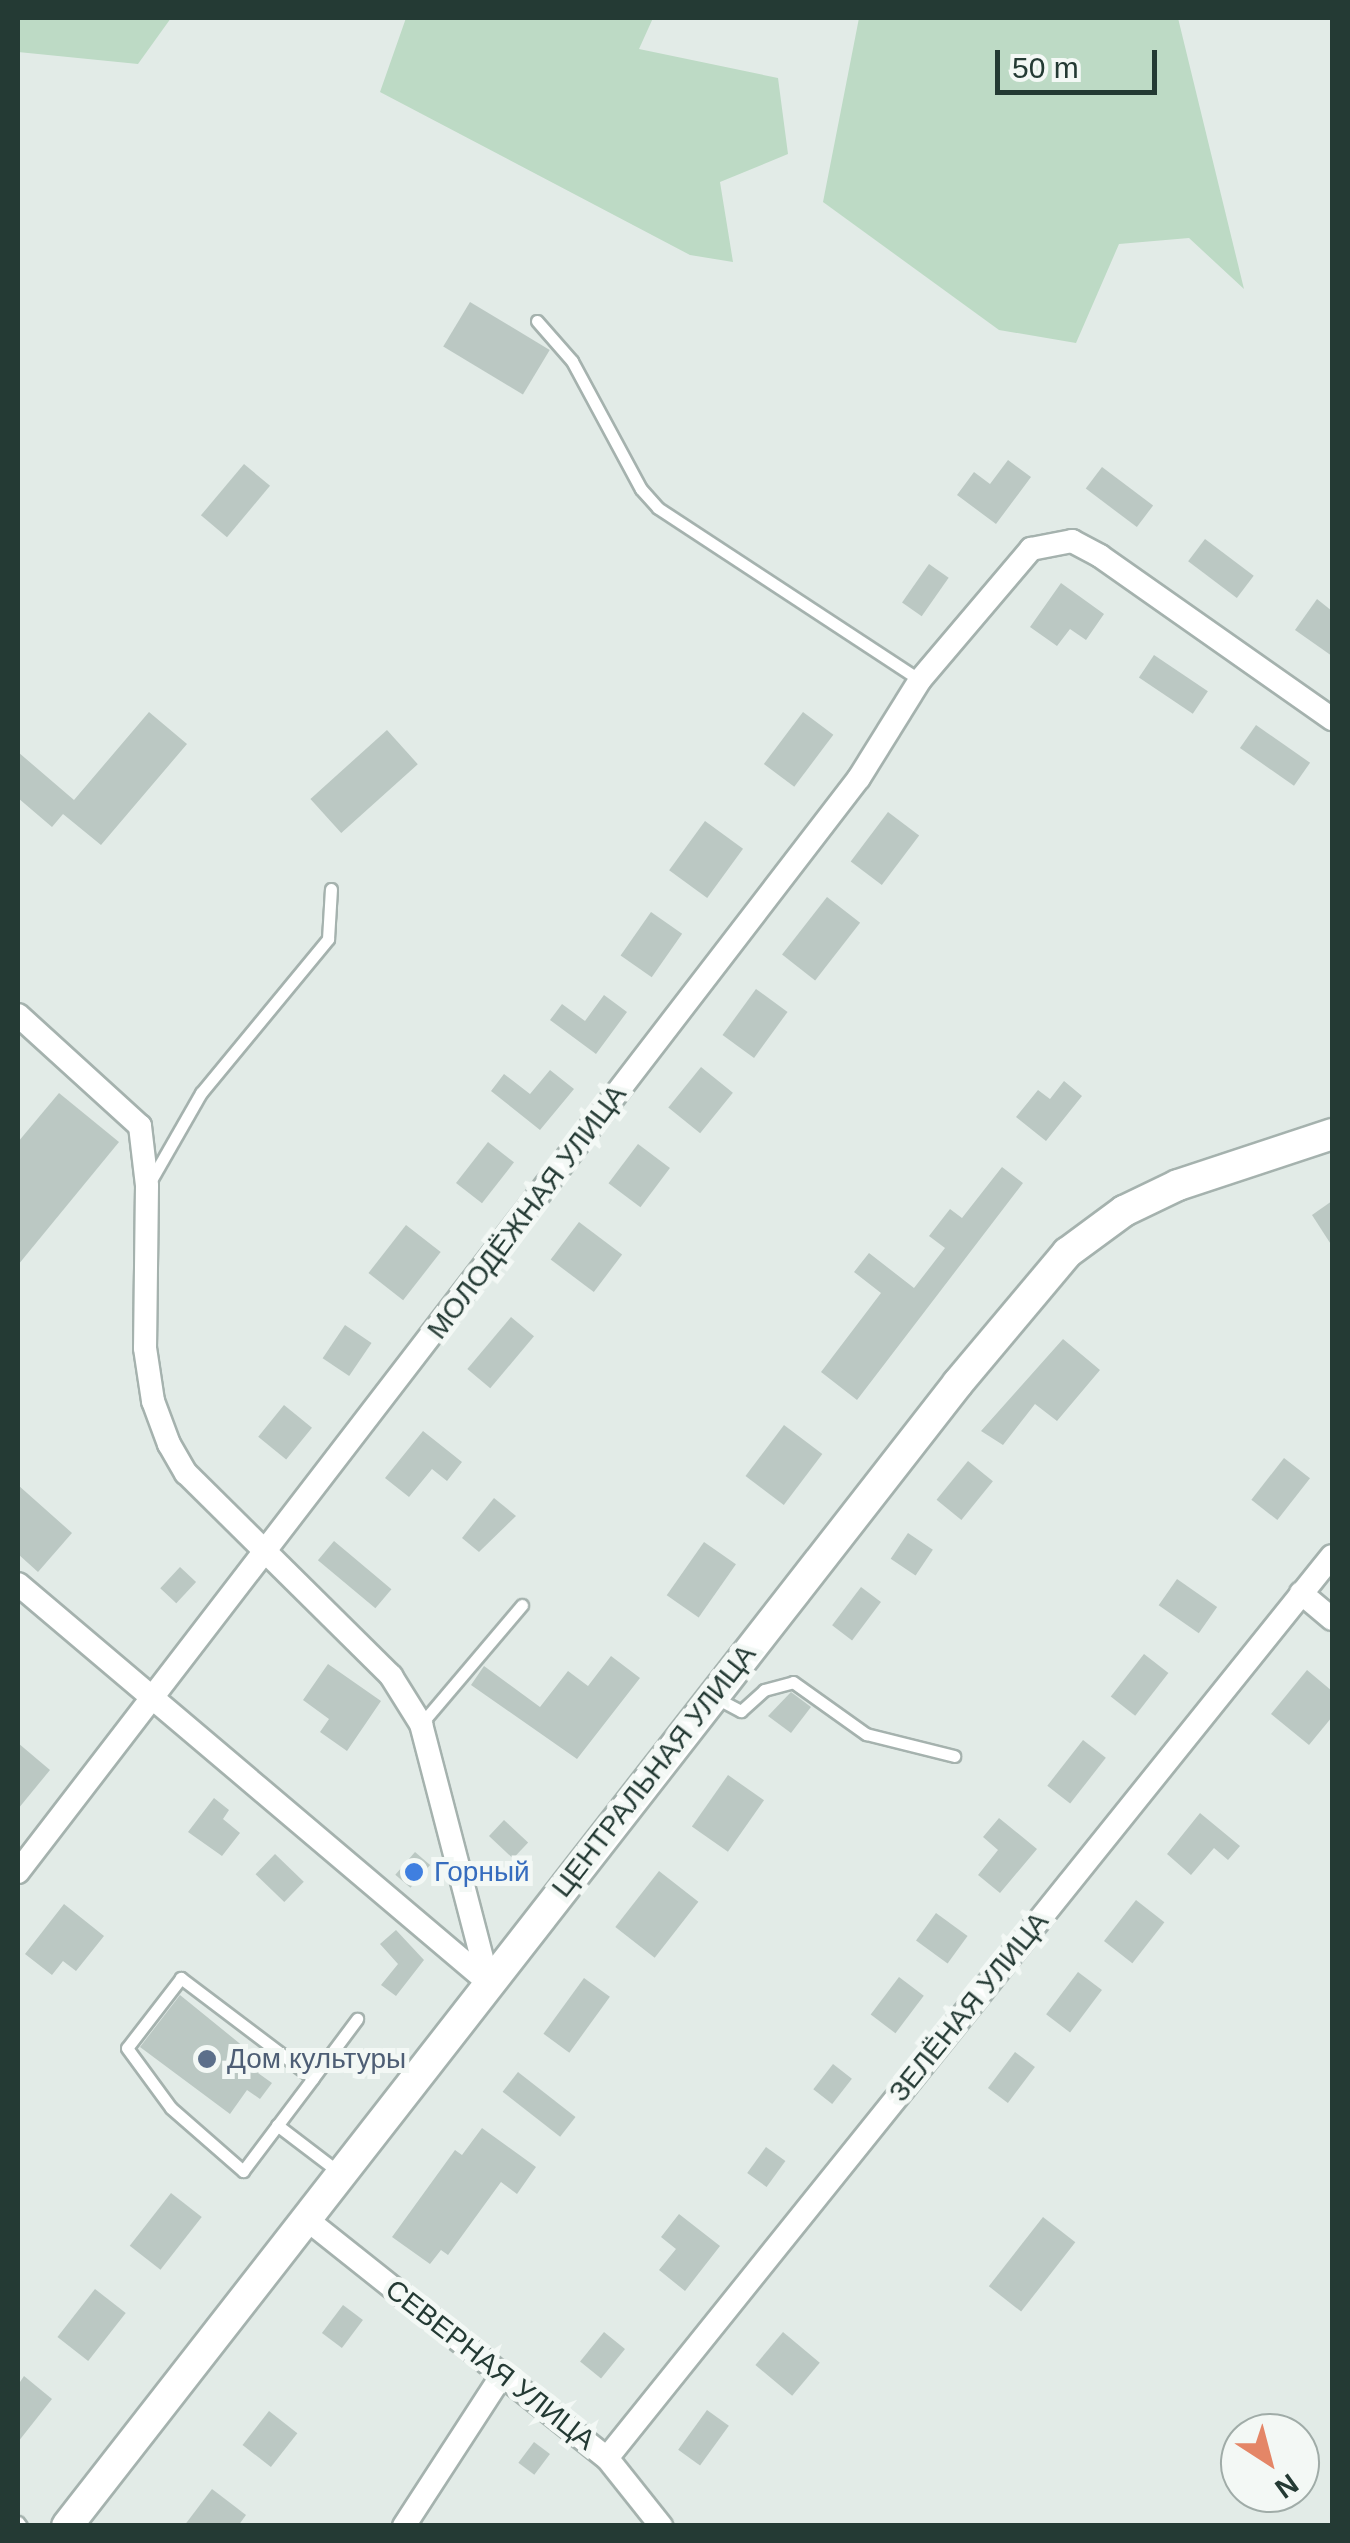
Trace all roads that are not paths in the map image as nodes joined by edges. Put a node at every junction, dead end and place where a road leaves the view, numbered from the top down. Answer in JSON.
{"nodes":[{"id":1,"x":537,"y":321,"type":"dead end"},
{"id":2,"x":920,"y":680,"type":"junction"},
{"id":3,"x":1332,"y":720,"type":"edge"},
{"id":4,"x":331,"y":888,"type":"dead end"},
{"id":5,"x":18,"y":1015,"type":"edge"},
{"id":6,"x":1332,"y":1134,"type":"edge"},
{"id":7,"x":147,"y":1186,"type":"junction"},
{"id":8,"x":265,"y":1555,"type":"junction"},
{"id":9,"x":1332,"y":1556,"type":"edge"},
{"id":10,"x":18,"y":1584,"type":"edge"},
{"id":11,"x":1301,"y":1593,"type":"junction"},
{"id":12,"x":522,"y":1605,"type":"dead end"},
{"id":13,"x":1332,"y":1619,"type":"edge"},
{"id":14,"x":158,"y":1697,"type":"junction"},
{"id":15,"x":718,"y":1699,"type":"dead end"},
{"id":16,"x":421,"y":1724,"type":"junction"},
{"id":17,"x":954,"y":1756,"type":"dead end"},
{"id":18,"x":18,"y":1872,"type":"edge"},
{"id":19,"x":488,"y":1982,"type":"junction"},
{"id":20,"x":357,"y":2019,"type":"dead end"},
{"id":21,"x":313,"y":2078,"type":"junction"},
{"id":22,"x":278,"y":2125,"type":"junction"},
{"id":23,"x":340,"y":2174,"type":"junction"},
{"id":24,"x":305,"y":2218,"type":"junction"},
{"id":25,"x":502,"y":2375,"type":"junction"},
{"id":26,"x":607,"y":2458,"type":"junction"},
{"id":27,"x":67,"y":2526,"type":"edge"},
{"id":28,"x":404,"y":2526,"type":"edge"},
{"id":29,"x":661,"y":2526,"type":"edge"}],
"edges":[{"from":1,"to":2,"type":"lane"},
{"from":2,"to":3,"type":"street","name":"МОЛОДЁЖНАЯ УЛИЦА"},
{"from":2,"to":8,"type":"street","name":"МОЛОДЁЖНАЯ УЛИЦА"},
{"from":4,"to":7,"type":"lane"},
{"from":5,"to":7,"type":"street"},
{"from":6,"to":19,"type":"street","name":"ЦЕНТРАЛЬНАЯ УЛИЦА"},
{"from":7,"to":8,"type":"street"},
{"from":8,"to":14,"type":"street","name":"МОЛОДЁЖНАЯ УЛИЦА"},
{"from":8,"to":16,"type":"street"},
{"from":9,"to":11,"type":"street","name":"ЗЕЛЁНАЯ УЛИЦА"},
{"from":10,"to":14,"type":"street"},
{"from":11,"to":13,"type":"street"},
{"from":11,"to":26,"type":"street","name":"ЗЕЛЁНАЯ УЛИЦА"},
{"from":12,"to":16,"type":"lane"},
{"from":14,"to":18,"type":"street","name":"МОЛОДЁЖНАЯ УЛИЦА"},
{"from":14,"to":19,"type":"street"},
{"from":15,"to":17,"type":"lane"},
{"from":16,"to":19,"type":"street"},
{"from":19,"to":23,"type":"street","name":"ЦЕНТРАЛЬНАЯ УЛИЦА"},
{"from":20,"to":21,"type":"lane"},
{"from":21,"to":22,"type":"lane"},
{"from":21,"to":22,"type":"lane"},
{"from":22,"to":23,"type":"lane"},
{"from":23,"to":24,"type":"street","name":"ЦЕНТРАЛЬНАЯ УЛИЦА"},
{"from":24,"to":25,"type":"street","name":"СЕВЕРНАЯ УЛИЦА"},
{"from":24,"to":27,"type":"street","name":"ЦЕНТРАЛЬНАЯ УЛИЦА"},
{"from":25,"to":26,"type":"street","name":"СЕВЕРНАЯ УЛИЦА"},
{"from":25,"to":28,"type":"street"},
{"from":26,"to":29,"type":"street","name":"СЕВЕРНАЯ УЛИЦА"}]}
